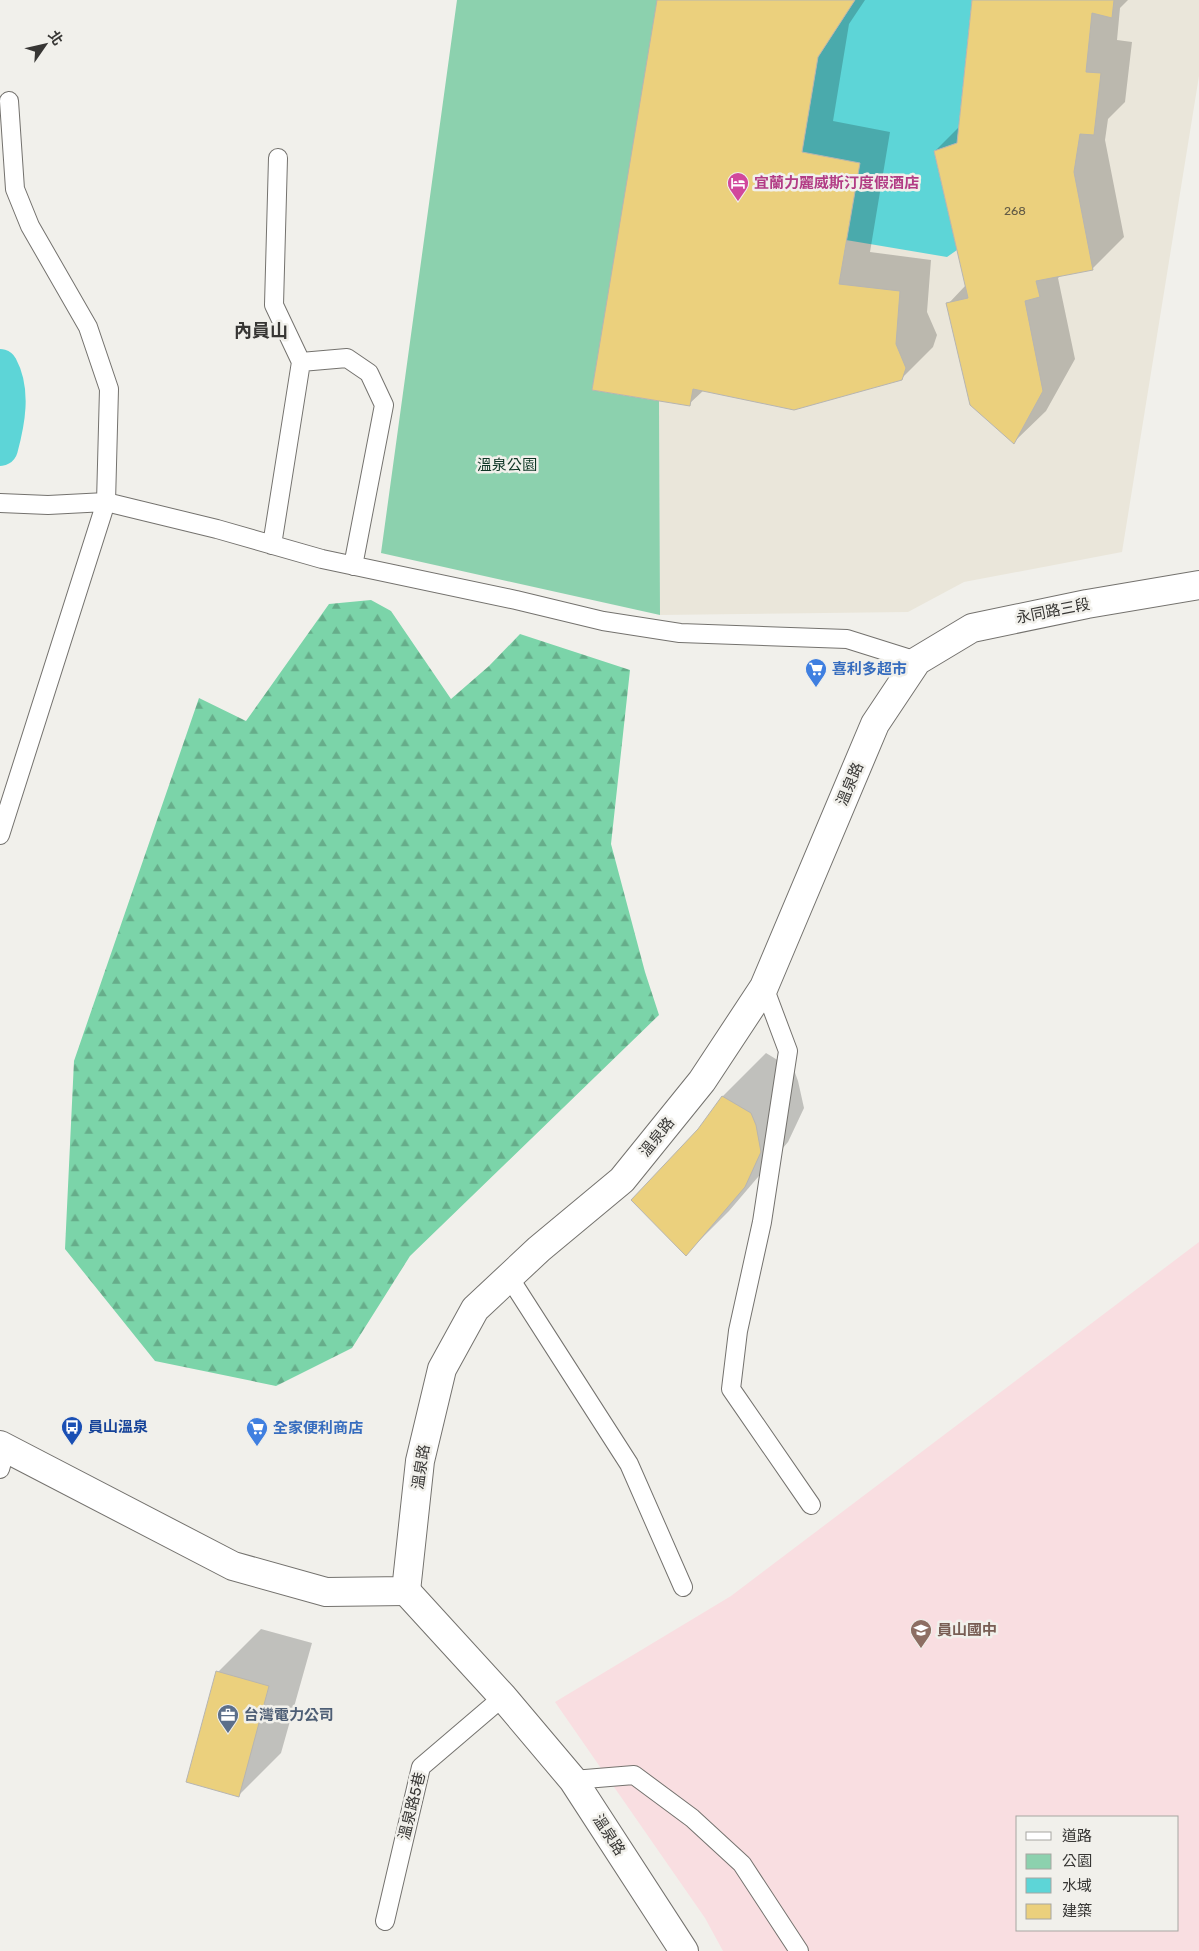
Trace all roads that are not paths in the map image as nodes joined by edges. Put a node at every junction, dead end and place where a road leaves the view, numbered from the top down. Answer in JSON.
{"nodes":[{"id":1,"x":10,"y":101,"type":"dead end"},
{"id":2,"x":278,"y":158,"type":"dead end"},
{"id":3,"x":301,"y":362,"type":"junction"},
{"id":4,"x":106,"y":502,"type":"junction"},
{"id":5,"x":0,"y":503,"type":"edge"},
{"id":6,"x":272,"y":545,"type":"junction"},
{"id":7,"x":353,"y":566,"type":"junction"},
{"id":8,"x":1199,"y":586,"type":"edge"},
{"id":9,"x":917,"y":661,"type":"junction"},
{"id":10,"x":0,"y":835,"type":"edge"},
{"id":11,"x":764,"y":987,"type":"junction"},
{"id":12,"x":509,"y":1277,"type":"junction"},
{"id":13,"x":2,"y":1454,"type":"edge"},
{"id":14,"x":811,"y":1505,"type":"dead end"},
{"id":15,"x":683,"y":1587,"type":"dead end"},
{"id":16,"x":406,"y":1591,"type":"junction"},
{"id":17,"x":503,"y":1697,"type":"junction"},
{"id":18,"x":573,"y":1780,"type":"junction"},
{"id":19,"x":385,"y":1921,"type":"dead end"},
{"id":20,"x":684,"y":1951,"type":"edge"},
{"id":21,"x":798,"y":1951,"type":"edge"}],
"edges":[{"from":1,"to":4,"type":"lane"},
{"from":2,"to":3,"type":"lane"},
{"from":3,"to":6,"type":"lane"},
{"from":3,"to":7,"type":"lane"},
{"from":4,"to":5,"type":"lane"},
{"from":4,"to":6,"type":"lane"},
{"from":4,"to":10,"type":"lane"},
{"from":6,"to":7,"type":"lane"},
{"from":7,"to":9,"type":"lane"},
{"from":8,"to":9,"type":"main road","name":"永同路三段"},
{"from":9,"to":11,"type":"main road","name":"溫泉路"},
{"from":11,"to":12,"type":"main road","name":"溫泉路"},
{"from":11,"to":14,"type":"lane"},
{"from":12,"to":15,"type":"lane"},
{"from":12,"to":16,"type":"main road","name":"溫泉路"},
{"from":13,"to":16,"type":"main road"},
{"from":16,"to":17,"type":"main road","name":"溫泉路"},
{"from":17,"to":18,"type":"main road","name":"溫泉路"},
{"from":17,"to":19,"type":"lane","name":"溫泉路5巷"},
{"from":18,"to":20,"type":"main road","name":"溫泉路"},
{"from":18,"to":21,"type":"lane"}]}
